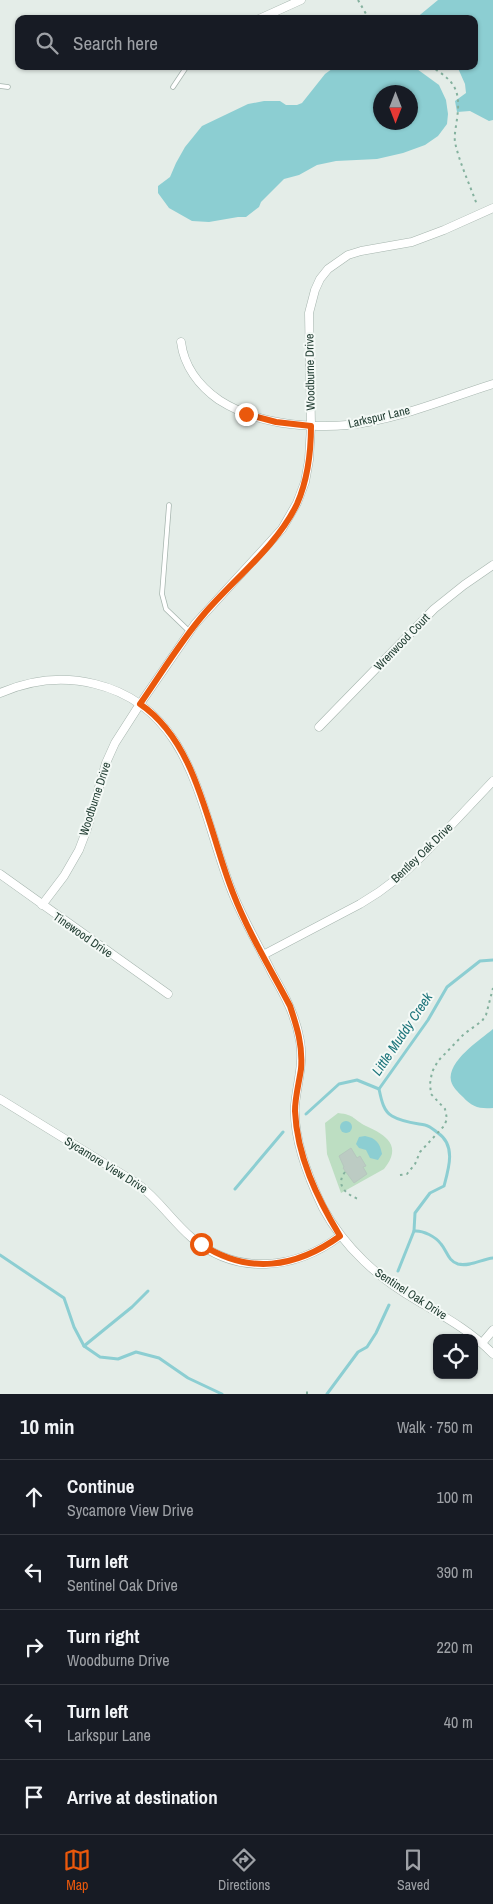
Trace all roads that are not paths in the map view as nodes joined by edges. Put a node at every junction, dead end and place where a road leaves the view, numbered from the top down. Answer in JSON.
{"nodes":[{"id":1,"x":301,"y":0,"type":"edge"},
{"id":2,"x":267,"y":15,"type":"edge"},
{"id":3,"x":184,"y":70,"type":"edge"},
{"id":4,"x":0,"y":86,"type":"edge"},
{"id":5,"x":8,"y":87,"type":"dead end"},
{"id":6,"x":173,"y":87,"type":"dead end"},
{"id":7,"x":493,"y":208,"type":"edge"},
{"id":8,"x":181,"y":342,"type":"dead end"},
{"id":9,"x":493,"y":384,"type":"edge"},
{"id":10,"x":311,"y":426,"type":"junction"},
{"id":11,"x":169,"y":505,"type":"dead end"},
{"id":12,"x":493,"y":565,"type":"edge"},
{"id":13,"x":190,"y":632,"type":"junction"},
{"id":14,"x":0,"y":692,"type":"edge"},
{"id":15,"x":140,"y":704,"type":"junction"},
{"id":16,"x":319,"y":727,"type":"dead end"},
{"id":17,"x":493,"y":781,"type":"edge"},
{"id":18,"x":0,"y":874,"type":"edge"},
{"id":19,"x":42,"y":906,"type":"junction"},
{"id":20,"x":263,"y":955,"type":"junction"},
{"id":21,"x":168,"y":994,"type":"dead end"},
{"id":22,"x":0,"y":1099,"type":"edge"},
{"id":23,"x":340,"y":1236,"type":"junction"},
{"id":24,"x":493,"y":1330,"type":"edge"},
{"id":25,"x":482,"y":1343,"type":"junction"},
{"id":26,"x":493,"y":1354,"type":"edge"}],
"edges":[{"from":1,"to":2,"type":"street"},
{"from":3,"to":6,"type":"lane"},
{"from":4,"to":5,"type":"lane"},
{"from":7,"to":10,"type":"street","name":"Woodburne Drive"},
{"from":8,"to":10,"type":"street","name":"Larkspur Lane"},
{"from":9,"to":10,"type":"street","name":"Larkspur Lane"},
{"from":10,"to":13,"type":"street","name":"Woodburne Drive"},
{"from":11,"to":13,"type":"lane"},
{"from":12,"to":16,"type":"street","name":"Wrenwood Court"},
{"from":13,"to":15,"type":"street","name":"Woodburne Drive"},
{"from":14,"to":15,"type":"street","name":"Sentinel Oak Drive"},
{"from":15,"to":19,"type":"street","name":"Woodburne Drive"},
{"from":15,"to":20,"type":"street","name":"Sentinel Oak Drive"},
{"from":17,"to":20,"type":"street","name":"Bentley Oak Drive"},
{"from":18,"to":19,"type":"street","name":"Tinewood Drive"},
{"from":19,"to":21,"type":"street","name":"Tinewood Drive"},
{"from":20,"to":23,"type":"street","name":"Sentinel Oak Drive"},
{"from":22,"to":23,"type":"street","name":"Sycamore View Drive"},
{"from":23,"to":25,"type":"street","name":"Sentinel Oak Drive"},
{"from":24,"to":25,"type":"street"},
{"from":25,"to":26,"type":"street","name":"Sentinel Oak Drive"}]}
